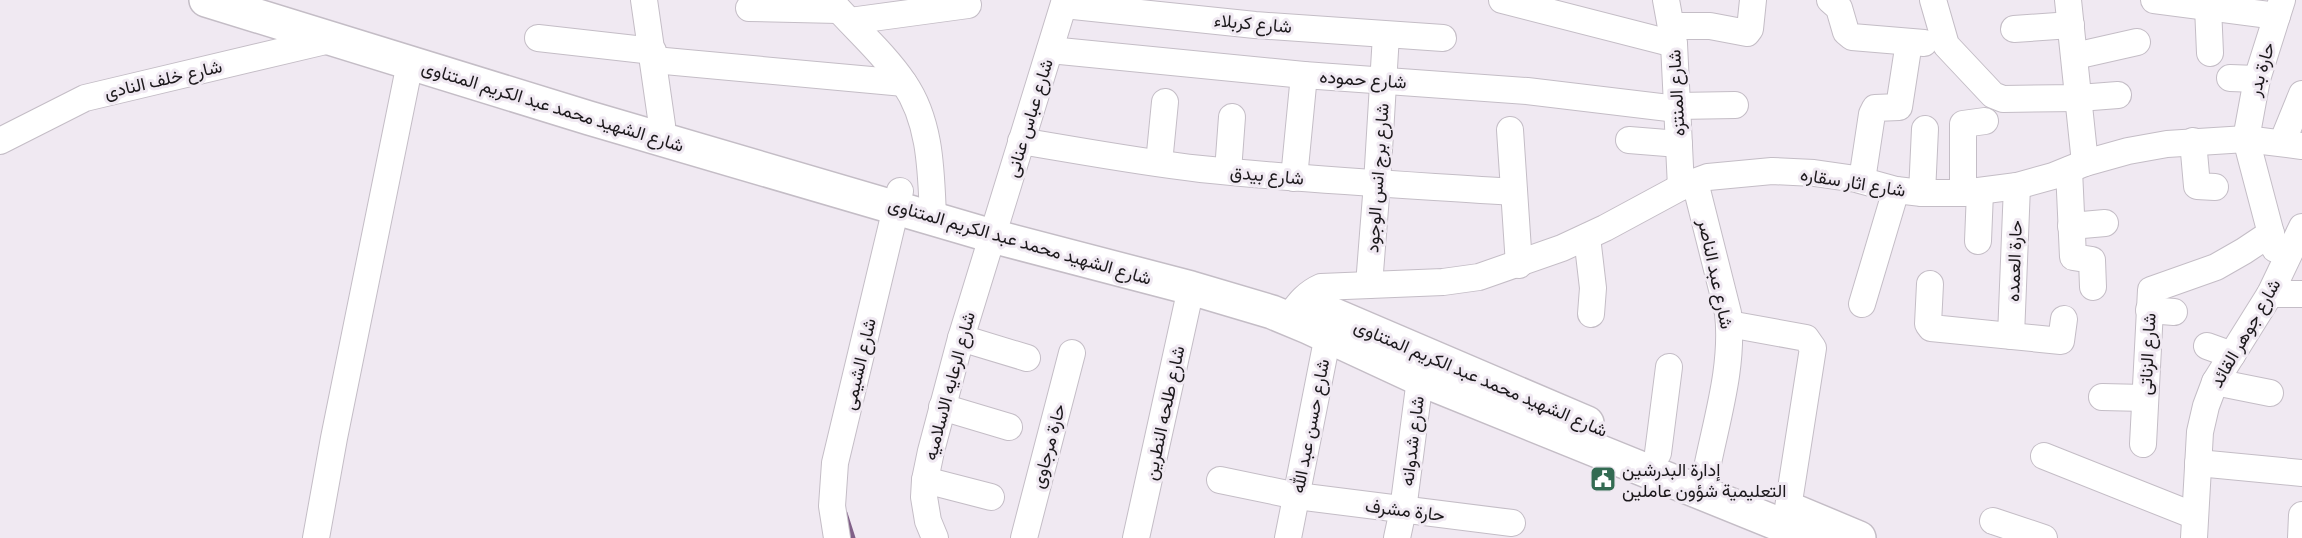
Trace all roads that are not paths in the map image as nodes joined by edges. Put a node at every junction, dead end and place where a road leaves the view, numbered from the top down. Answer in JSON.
{"nodes":[{"id":1,"x":206,"y":0,"type":"edge"},
{"id":2,"x":644,"y":0,"type":"edge"},
{"id":3,"x":1502,"y":0,"type":"edge"},
{"id":4,"x":1666,"y":0,"type":"edge"},
{"id":5,"x":1753,"y":0,"type":"edge"},
{"id":6,"x":1830,"y":0,"type":"edge"},
{"id":7,"x":1933,"y":0,"type":"edge"},
{"id":8,"x":2154,"y":0,"type":"edge"},
{"id":9,"x":1064,"y":2,"type":"edge"},
{"id":10,"x":2181,"y":2,"type":"edge"},
{"id":11,"x":259,"y":5,"type":"edge"},
{"id":12,"x":968,"y":5,"type":"dead end"},
{"id":13,"x":2241,"y":5,"type":"edge"},
{"id":14,"x":2208,"y":7,"type":"junction"},
{"id":15,"x":749,"y":8,"type":"dead end"},
{"id":16,"x":2279,"y":8,"type":"edge"},
{"id":17,"x":839,"y":10,"type":"edge"},
{"id":18,"x":2070,"y":12,"type":"edge"},
{"id":19,"x":2014,"y":29,"type":"dead end"},
{"id":20,"x":1386,"y":35,"type":"junction"},
{"id":21,"x":1672,"y":35,"type":"junction"},
{"id":22,"x":538,"y":38,"type":"dead end"},
{"id":23,"x":1443,"y":38,"type":"dead end"},
{"id":24,"x":334,"y":39,"type":"junction"},
{"id":25,"x":1909,"y":42,"type":"junction"},
{"id":26,"x":2137,"y":42,"type":"dead end"},
{"id":27,"x":1946,"y":45,"type":"junction"},
{"id":28,"x":1050,"y":50,"type":"junction"},
{"id":29,"x":2210,"y":53,"type":"dead end"},
{"id":30,"x":653,"y":56,"type":"junction"},
{"id":31,"x":2075,"y":56,"type":"junction"},
{"id":32,"x":410,"y":63,"type":"junction"},
{"id":33,"x":1304,"y":75,"type":"junction"},
{"id":34,"x":2230,"y":78,"type":"dead end"},
{"id":35,"x":2258,"y":79,"type":"junction"},
{"id":36,"x":1383,"y":81,"type":"junction"},
{"id":37,"x":904,"y":83,"type":"junction"},
{"id":38,"x":2302,"y":94,"type":"edge"},
{"id":39,"x":2118,"y":95,"type":"dead end"},
{"id":40,"x":2079,"y":98,"type":"junction"},
{"id":41,"x":1165,"y":102,"type":"dead end"},
{"id":42,"x":1734,"y":105,"type":"dead end"},
{"id":43,"x":1677,"y":108,"type":"junction"},
{"id":44,"x":591,"y":111,"type":"junction"},
{"id":45,"x":1232,"y":117,"type":"dead end"},
{"id":46,"x":1985,"y":121,"type":"dead end"},
{"id":47,"x":662,"y":125,"type":"junction"},
{"id":48,"x":1925,"y":129,"type":"dead end"},
{"id":49,"x":1510,"y":130,"type":"dead end"},
{"id":50,"x":2246,"y":139,"type":"junction"},
{"id":51,"x":1629,"y":140,"type":"dead end"},
{"id":52,"x":0,"y":141,"type":"edge"},
{"id":53,"x":1021,"y":141,"type":"junction"},
{"id":54,"x":2193,"y":141,"type":"junction"},
{"id":55,"x":1679,"y":144,"type":"junction"},
{"id":56,"x":2292,"y":145,"type":"edge"},
{"id":57,"x":1159,"y":163,"type":"junction"},
{"id":58,"x":2077,"y":167,"type":"junction"},
{"id":59,"x":1228,"y":171,"type":"junction"},
{"id":60,"x":1294,"y":178,"type":"junction"},
{"id":61,"x":1862,"y":180,"type":"junction"},
{"id":62,"x":1377,"y":183,"type":"junction"},
{"id":63,"x":1688,"y":184,"type":"junction"},
{"id":64,"x":2018,"y":186,"type":"junction"},
{"id":65,"x":2215,"y":186,"type":"dead end"},
{"id":66,"x":1896,"y":190,"type":"junction"},
{"id":67,"x":1514,"y":192,"type":"junction"},
{"id":68,"x":1971,"y":192,"type":"junction"},
{"id":69,"x":1922,"y":193,"type":"junction"},
{"id":70,"x":898,"y":199,"type":"junction"},
{"id":71,"x":932,"y":209,"type":"junction"},
{"id":72,"x":2105,"y":223,"type":"dead end"},
{"id":73,"x":2072,"y":226,"type":"junction"},
{"id":74,"x":995,"y":227,"type":"junction"},
{"id":75,"x":2302,"y":227,"type":"edge"},
{"id":76,"x":2271,"y":233,"type":"junction"},
{"id":77,"x":1587,"y":237,"type":"junction"},
{"id":78,"x":1978,"y":241,"type":"dead end"},
{"id":79,"x":1519,"y":265,"type":"junction"},
{"id":80,"x":2281,"y":270,"type":"junction"},
{"id":81,"x":1930,"y":284,"type":"dead end"},
{"id":82,"x":1369,"y":285,"type":"junction"},
{"id":83,"x":2094,"y":287,"type":"dead end"},
{"id":84,"x":1191,"y":288,"type":"junction"},
{"id":85,"x":2270,"y":294,"type":"junction"},
{"id":86,"x":2302,"y":294,"type":"edge"},
{"id":87,"x":1862,"y":304,"type":"dead end"},
{"id":88,"x":1294,"y":309,"type":"junction"},
{"id":89,"x":1591,"y":314,"type":"dead end"},
{"id":90,"x":2064,"y":319,"type":"dead end"},
{"id":91,"x":1729,"y":324,"type":"junction"},
{"id":92,"x":1330,"y":325,"type":"junction"},
{"id":93,"x":2011,"y":336,"type":"junction"},
{"id":94,"x":962,"y":338,"type":"junction"},
{"id":95,"x":2207,"y":346,"type":"dead end"},
{"id":96,"x":1072,"y":353,"type":"dead end"},
{"id":97,"x":2232,"y":355,"type":"junction"},
{"id":98,"x":1027,"y":358,"type":"dead end"},
{"id":99,"x":1669,"y":367,"type":"dead end"},
{"id":100,"x":1420,"y":379,"type":"junction"},
{"id":101,"x":2215,"y":382,"type":"junction"},
{"id":102,"x":2270,"y":393,"type":"dead end"},
{"id":103,"x":2102,"y":397,"type":"dead end"},
{"id":104,"x":2145,"y":398,"type":"junction"},
{"id":105,"x":942,"y":407,"type":"junction"},
{"id":106,"x":1010,"y":428,"type":"dead end"},
{"id":107,"x":2143,"y":444,"type":"dead end"},
{"id":108,"x":1658,"y":453,"type":"junction"},
{"id":109,"x":2044,"y":456,"type":"dead end"},
{"id":110,"x":2198,"y":463,"type":"junction"},
{"id":111,"x":1706,"y":473,"type":"junction"},
{"id":112,"x":2302,"y":473,"type":"edge"},
{"id":113,"x":925,"y":480,"type":"junction"},
{"id":114,"x":1220,"y":480,"type":"dead end"},
{"id":115,"x":1297,"y":496,"type":"junction"},
{"id":116,"x":991,"y":497,"type":"dead end"},
{"id":117,"x":1403,"y":510,"type":"junction"},
{"id":118,"x":2302,"y":515,"type":"edge"},
{"id":119,"x":1993,"y":521,"type":"dead end"},
{"id":120,"x":1512,"y":523,"type":"dead end"},
{"id":121,"x":2195,"y":527,"type":"edge"},
{"id":122,"x":1792,"y":528,"type":"edge"},
{"id":123,"x":2032,"y":536,"type":"edge"},
{"id":124,"x":316,"y":538,"type":"edge"},
{"id":125,"x":837,"y":538,"type":"edge"},
{"id":126,"x":935,"y":538,"type":"edge"},
{"id":127,"x":1024,"y":538,"type":"edge"},
{"id":128,"x":1136,"y":538,"type":"edge"},
{"id":129,"x":1288,"y":538,"type":"edge"},
{"id":130,"x":1397,"y":538,"type":"edge"},
{"id":131,"x":1859,"y":538,"type":"edge"},
{"id":132,"x":2301,"y":538,"type":"edge"}],
"edges":[{"from":1,"to":11,"type":"main road","name":"شارع الشهيد محمد عبد الكريم المتناوى"},
{"from":2,"to":30,"type":"street"},
{"from":3,"to":21,"type":"street"},
{"from":4,"to":21,"type":"street","name":"شارع المنتزه"},
{"from":5,"to":21,"type":"street"},
{"from":6,"to":25,"type":"street"},
{"from":7,"to":27,"type":"street"},
{"from":8,"to":10,"type":"street"},
{"from":9,"to":20,"type":"street","name":"شارع كربلاء"},
{"from":9,"to":28,"type":"street","name":"شارع عباس عنانى"},
{"from":10,"to":14,"type":"street"},
{"from":11,"to":24,"type":"main road","name":"شارع الشهيد محمد عبد الكريم المتناوى"},
{"from":11,"to":44,"type":"main road","name":"شارع الشهيد محمد عبد الكريم المتناوى"},
{"from":12,"to":17,"type":"street"},
{"from":13,"to":14,"type":"street"},
{"from":13,"to":16,"type":"street"},
{"from":14,"to":29,"type":"street"},
{"from":15,"to":17,"type":"street"},
{"from":16,"to":35,"type":"street","name":"حارة بدر"},
{"from":17,"to":37,"type":"street"},
{"from":18,"to":19,"type":"street"},
{"from":18,"to":31,"type":"street"},
{"from":20,"to":23,"type":"street","name":"شارع كربلاء"},
{"from":20,"to":36,"type":"street","name":"شارع برج انس الوجود"},
{"from":21,"to":43,"type":"street","name":"شارع المنتزه"},
{"from":22,"to":30,"type":"street"},
{"from":24,"to":32,"type":"main road","name":"شارع الشهيد محمد عبد الكريم المتناوى"},
{"from":24,"to":52,"type":"street","name":"شارع خلف النادى"},
{"from":25,"to":27,"type":"street"},
{"from":25,"to":61,"type":"street"},
{"from":26,"to":31,"type":"street"},
{"from":27,"to":40,"type":"street"},
{"from":28,"to":33,"type":"street","name":"شارع حموده"},
{"from":28,"to":53,"type":"street","name":"شارع عباس عنانى"},
{"from":30,"to":37,"type":"street"},
{"from":30,"to":47,"type":"street"},
{"from":31,"to":40,"type":"street"},
{"from":32,"to":44,"type":"main road","name":"شارع الشهيد محمد عبد الكريم المتناوى"},
{"from":32,"to":124,"type":"street"},
{"from":33,"to":36,"type":"street","name":"شارع حموده"},
{"from":33,"to":60,"type":"street"},
{"from":34,"to":35,"type":"street"},
{"from":35,"to":50,"type":"street","name":"حارة بدر"},
{"from":36,"to":43,"type":"street","name":"شارع حموده"},
{"from":36,"to":62,"type":"street","name":"شارع برج انس الوجود"},
{"from":37,"to":71,"type":"street"},
{"from":38,"to":56,"type":"street"},
{"from":39,"to":40,"type":"street"},
{"from":40,"to":58,"type":"street"},
{"from":41,"to":57,"type":"street"},
{"from":42,"to":43,"type":"street","name":"شارع حموده"},
{"from":43,"to":55,"type":"street","name":"شارع المنتزه"},
{"from":44,"to":47,"type":"main road","name":"شارع الشهيد محمد عبد الكريم المتناوى"},
{"from":44,"to":70,"type":"main road","name":"شارع الشهيد محمد عبد الكريم المتناوى"},
{"from":45,"to":59,"type":"street"},
{"from":46,"to":68,"type":"street"},
{"from":47,"to":70,"type":"main road","name":"شارع الشهيد محمد عبد الكريم المتناوى"},
{"from":48,"to":69,"type":"street"},
{"from":49,"to":67,"type":"street"},
{"from":50,"to":54,"type":"street","name":"شارع اثار سقاره"},
{"from":50,"to":56,"type":"street","name":"شارع اثار سقاره"},
{"from":50,"to":76,"type":"street","name":"شارع جوهر القائد"},
{"from":51,"to":55,"type":"street"},
{"from":53,"to":57,"type":"street","name":"شارع بيدق"},
{"from":53,"to":74,"type":"street","name":"شارع عباس عنانى"},
{"from":54,"to":58,"type":"street","name":"شارع اثار سقاره"},
{"from":54,"to":65,"type":"street"},
{"from":55,"to":63,"type":"street","name":"شارع المنتزه"},
{"from":57,"to":59,"type":"street","name":"شارع بيدق"},
{"from":58,"to":64,"type":"street","name":"شارع اثار سقاره"},
{"from":58,"to":73,"type":"street"},
{"from":59,"to":60,"type":"street","name":"شارع بيدق"},
{"from":60,"to":62,"type":"street","name":"شارع بيدق"},
{"from":61,"to":63,"type":"street","name":"شارع اثار سقاره"},
{"from":61,"to":66,"type":"street","name":"شارع اثار سقاره"},
{"from":62,"to":67,"type":"street","name":"شارع بيدق"},
{"from":62,"to":82,"type":"street","name":"شارع برج انس الوجود"},
{"from":63,"to":77,"type":"street","name":"شارع اثار سقاره"},
{"from":63,"to":91,"type":"street","name":"شارع عبد الناصر"},
{"from":64,"to":68,"type":"street","name":"شارع اثار سقاره"},
{"from":64,"to":93,"type":"street","name":"حارة العمده"},
{"from":66,"to":69,"type":"street","name":"شارع اثار سقاره"},
{"from":66,"to":87,"type":"street"},
{"from":67,"to":79,"type":"street"},
{"from":68,"to":69,"type":"street","name":"شارع اثار سقاره"},
{"from":68,"to":78,"type":"street"},
{"from":70,"to":71,"type":"main road","name":"شارع الشهيد محمد عبد الكريم المتناوى"},
{"from":70,"to":125,"type":"street","name":"شارع الشيمى"},
{"from":71,"to":74,"type":"main road","name":"شارع الشهيد محمد عبد الكريم المتناوى"},
{"from":72,"to":73,"type":"street"},
{"from":73,"to":83,"type":"street"},
{"from":74,"to":84,"type":"main road","name":"شارع الشهيد محمد عبد الكريم المتناوى"},
{"from":74,"to":88,"type":"main road","name":"شارع الشهيد محمد عبد الكريم المتناوى"},
{"from":74,"to":94,"type":"street","name":"شارع الرعايه الاسلاميه"},
{"from":75,"to":80,"type":"street","name":"شارع جوهر القائد"},
{"from":76,"to":80,"type":"street","name":"شارع جوهر القائد"},
{"from":76,"to":104,"type":"street","name":"شارع الزناتى"},
{"from":77,"to":79,"type":"street","name":"شارع اثار سقاره"},
{"from":77,"to":89,"type":"street"},
{"from":79,"to":82,"type":"street","name":"شارع اثار سقاره"},
{"from":80,"to":85,"type":"street","name":"شارع جوهر القائد"},
{"from":81,"to":93,"type":"street"},
{"from":82,"to":88,"type":"street","name":"شارع اثار سقاره"},
{"from":84,"to":88,"type":"main road","name":"شارع الشهيد محمد عبد الكريم المتناوى"},
{"from":84,"to":128,"type":"street","name":"شارع طلحه النطرين"},
{"from":85,"to":86,"type":"street"},
{"from":85,"to":97,"type":"street","name":"شارع جوهر القائد"},
{"from":88,"to":92,"type":"main road","name":"شارع الشهيد محمد عبد الكريم المتناوى"},
{"from":90,"to":93,"type":"street"},
{"from":91,"to":111,"type":"street","name":"شارع عبد الناصر"},
{"from":91,"to":122,"type":"street"},
{"from":92,"to":100,"type":"main road","name":"شارع الشهيد محمد عبد الكريم المتناوى"},
{"from":92,"to":108,"type":"main road","name":"شارع الشهيد محمد عبد الكريم المتناوى"},
{"from":92,"to":115,"type":"street","name":"شارع حسن عبد الله"},
{"from":94,"to":98,"type":"street"},
{"from":94,"to":105,"type":"street","name":"شارع الرعايه الاسلاميه"},
{"from":95,"to":97,"type":"street"},
{"from":96,"to":127,"type":"street","name":"حارة مرجاوى"},
{"from":97,"to":101,"type":"street","name":"شارع جوهر القائد"},
{"from":99,"to":108,"type":"street"},
{"from":100,"to":117,"type":"street","name":"شارع شدوانه"},
{"from":100,"to":122,"type":"main road","name":"شارع الشهيد محمد عبد الكريم المتناوى"},
{"from":101,"to":102,"type":"street"},
{"from":101,"to":110,"type":"street","name":"شارع جوهر القائد"},
{"from":103,"to":104,"type":"street"},
{"from":104,"to":107,"type":"street","name":"شارع الزناتى"},
{"from":105,"to":106,"type":"street"},
{"from":105,"to":113,"type":"street","name":"شارع الرعايه الاسلاميه"},
{"from":108,"to":111,"type":"main road","name":"شارع الشهيد محمد عبد الكريم المتناوى"},
{"from":109,"to":121,"type":"street"},
{"from":110,"to":112,"type":"street"},
{"from":110,"to":121,"type":"street","name":"شارع جوهر القائد"},
{"from":111,"to":122,"type":"main road","name":"شارع الشهيد محمد عبد الكريم المتناوى"},
{"from":113,"to":116,"type":"street"},
{"from":113,"to":126,"type":"street","name":"شارع الرعايه الاسلاميه"},
{"from":114,"to":115,"type":"street","name":"حارة مشرف"},
{"from":115,"to":117,"type":"street","name":"حارة مشرف"},
{"from":115,"to":129,"type":"street","name":"شارع حسن عبد الله"},
{"from":117,"to":120,"type":"street","name":"حارة مشرف"},
{"from":117,"to":130,"type":"street","name":"شارع شدوانه"},
{"from":118,"to":132,"type":"street"},
{"from":119,"to":123,"type":"street"},
{"from":122,"to":131,"type":"main road","name":"شارع الشهيد محمد عبد الكريم المتناوى"}]}
